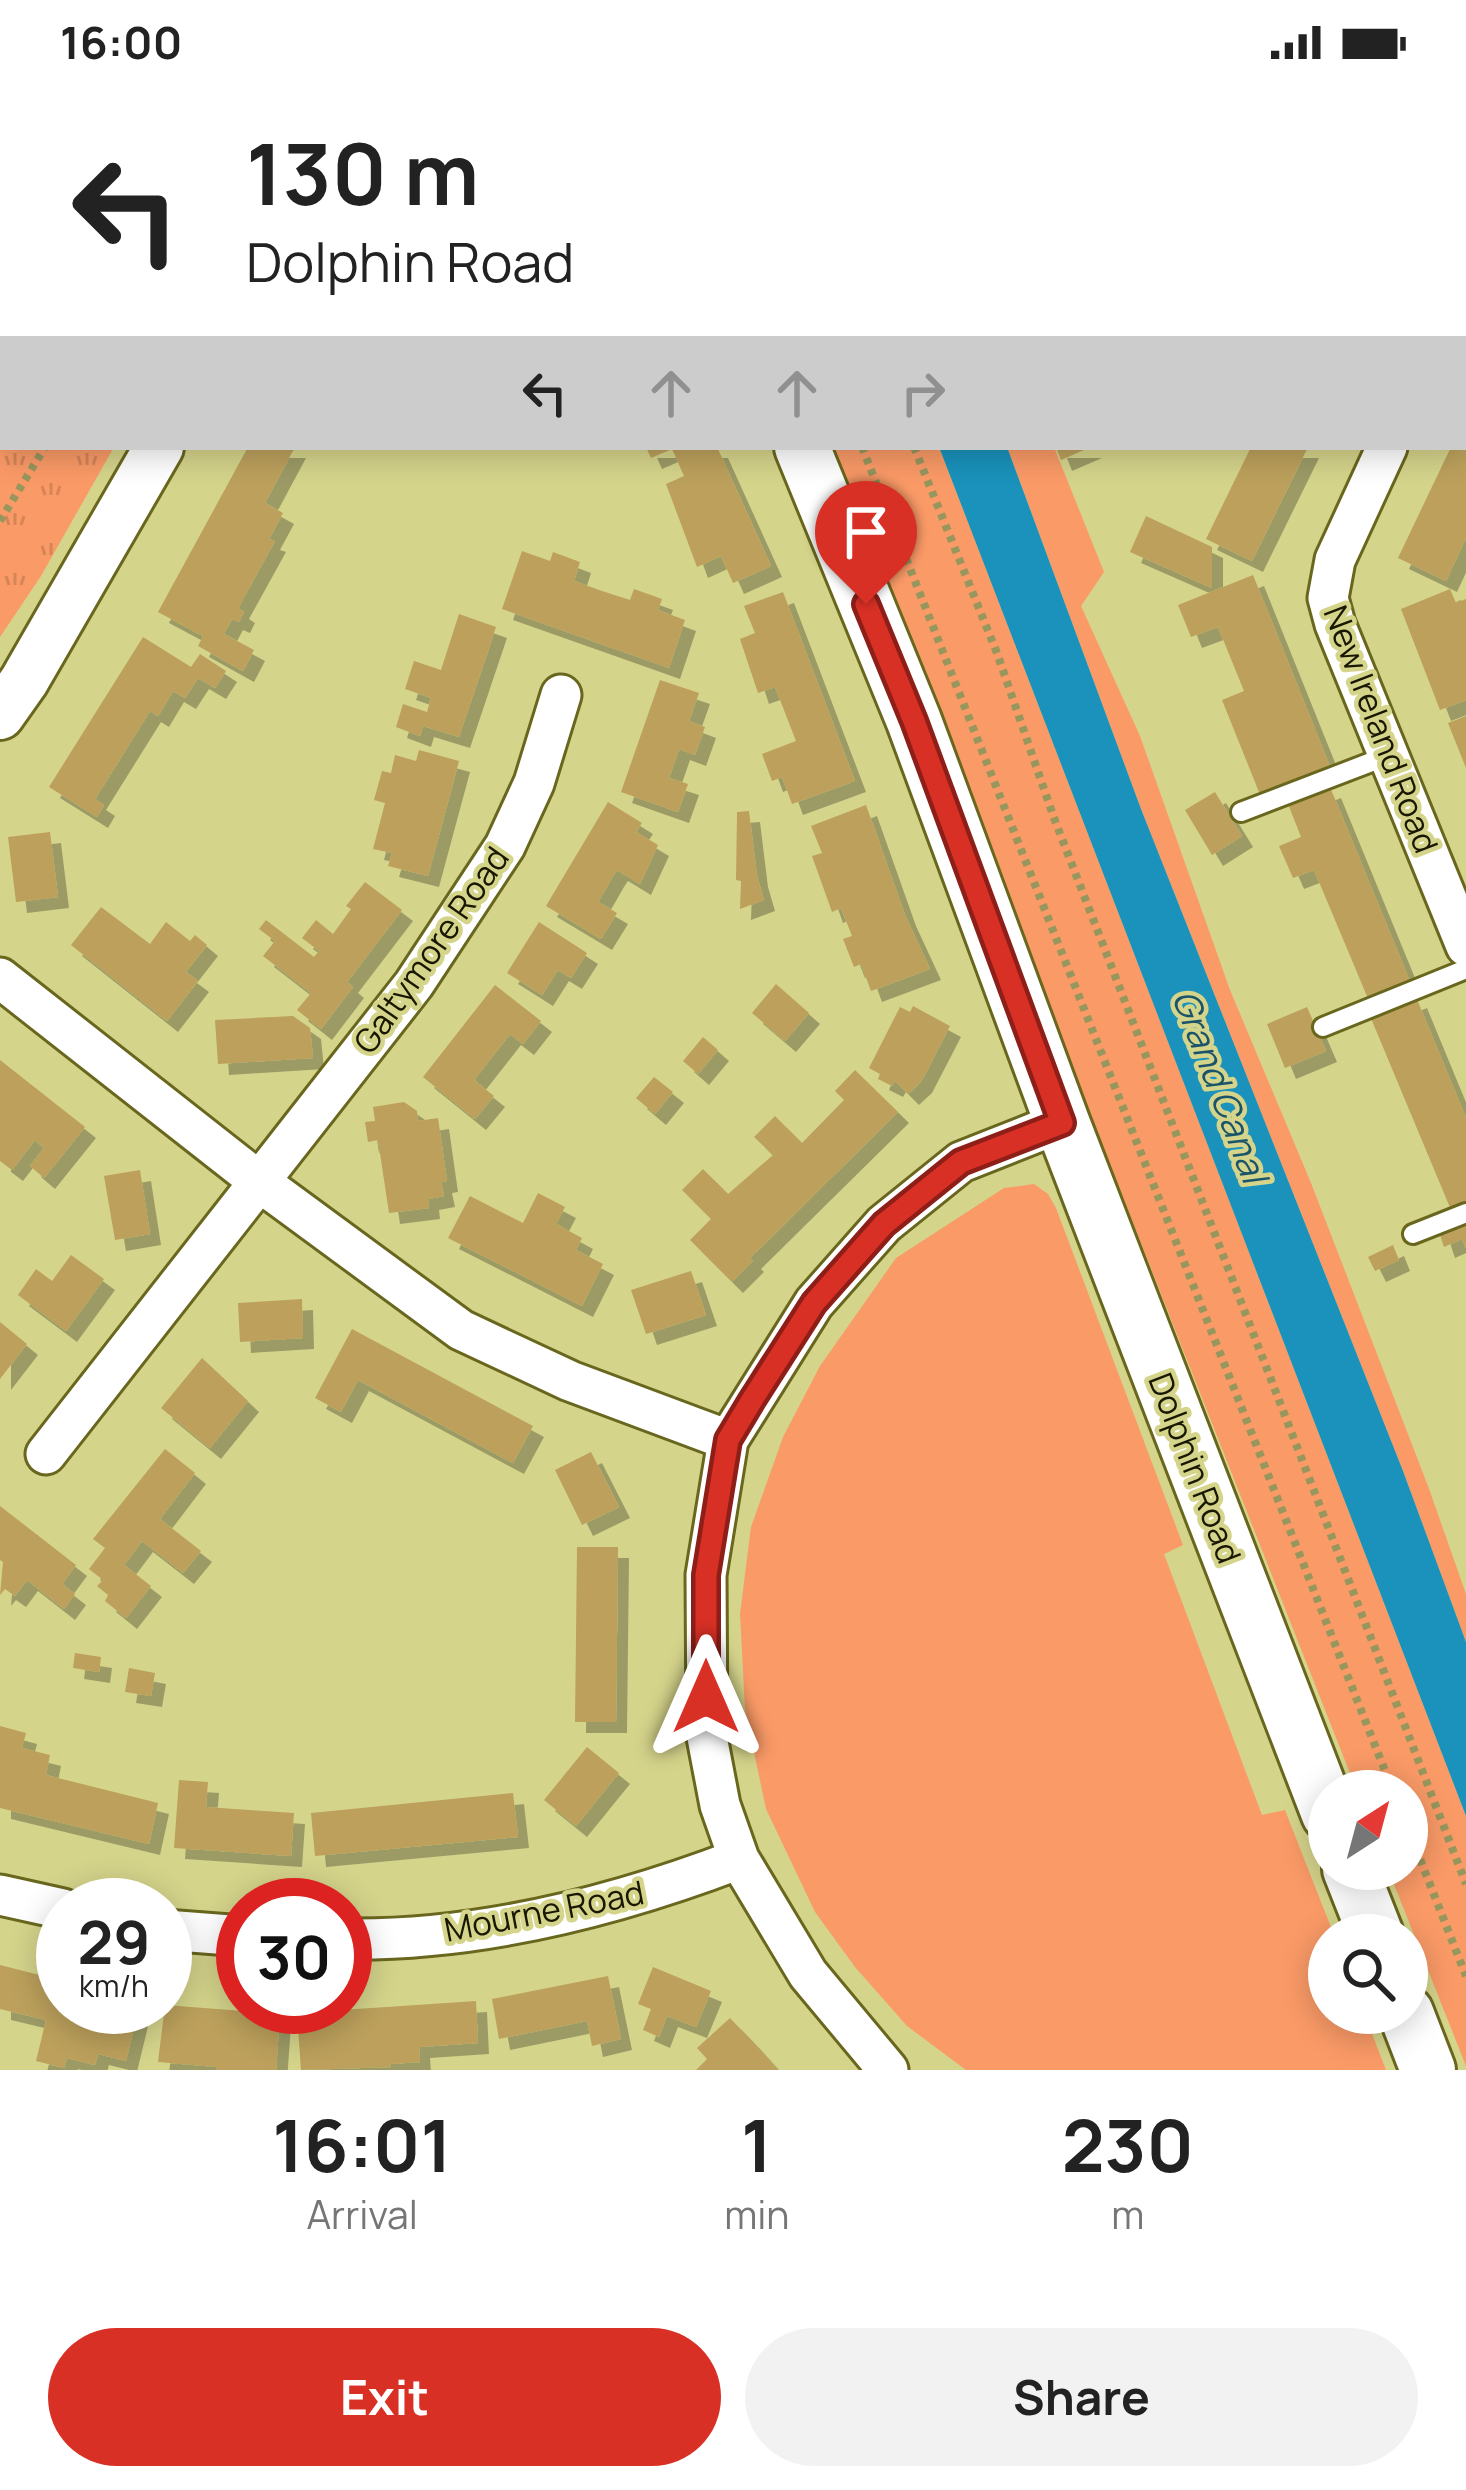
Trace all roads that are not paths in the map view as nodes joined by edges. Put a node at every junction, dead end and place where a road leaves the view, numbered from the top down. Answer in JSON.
{"nodes":[{"id":1,"x":157,"y":450,"type":"edge"},
{"id":2,"x":803,"y":450,"type":"edge"},
{"id":3,"x":1386,"y":450,"type":"edge"},
{"id":4,"x":561,"y":695,"type":"dead end"},
{"id":5,"x":0,"y":715,"type":"edge"},
{"id":6,"x":1388,"y":755,"type":"junction"},
{"id":7,"x":1241,"y":812,"type":"dead end"},
{"id":8,"x":1466,"y":946,"type":"edge"},
{"id":9,"x":1466,"y":969,"type":"edge"},
{"id":10,"x":0,"y":978,"type":"edge"},
{"id":11,"x":1323,"y":1027,"type":"dead end"},
{"id":12,"x":1062,"y":1123,"type":"junction"},
{"id":13,"x":261,"y":1183,"type":"junction"},
{"id":14,"x":1466,"y":1213,"type":"edge"},
{"id":15,"x":1414,"y":1234,"type":"dead end"},
{"id":16,"x":728,"y":1440,"type":"junction"},
{"id":17,"x":46,"y":1454,"type":"dead end"},
{"id":18,"x":1312,"y":1770,"type":"edge"},
{"id":19,"x":739,"y":1859,"type":"junction"},
{"id":20,"x":0,"y":1895,"type":"edge"},
{"id":21,"x":36,"y":1903,"type":"edge"},
{"id":22,"x":372,"y":1937,"type":"edge"},
{"id":23,"x":1414,"y":2034,"type":"edge"},
{"id":24,"x":888,"y":2070,"type":"edge"},
{"id":25,"x":1428,"y":2070,"type":"edge"}],
"edges":[{"from":1,"to":5,"type":"street"},
{"from":2,"to":12,"type":"main road","name":"Dolphin Road"},
{"from":3,"to":6,"type":"street","name":"New Ireland Road"},
{"from":4,"to":13,"type":"street","name":"Galtymore Road"},
{"from":6,"to":7,"type":"lane"},
{"from":6,"to":8,"type":"street","name":"New Ireland Road"},
{"from":9,"to":11,"type":"lane"},
{"from":10,"to":13,"type":"street"},
{"from":12,"to":16,"type":"street"},
{"from":12,"to":18,"type":"main road","name":"Dolphin Road"},
{"from":13,"to":16,"type":"street"},
{"from":13,"to":17,"type":"street","name":"Galtymore Road"},
{"from":14,"to":15,"type":"lane"},
{"from":16,"to":19,"type":"street"},
{"from":19,"to":22,"type":"street","name":"Mourne Road"},
{"from":19,"to":24,"type":"street"},
{"from":20,"to":21,"type":"street"},
{"from":23,"to":25,"type":"main road"}]}
